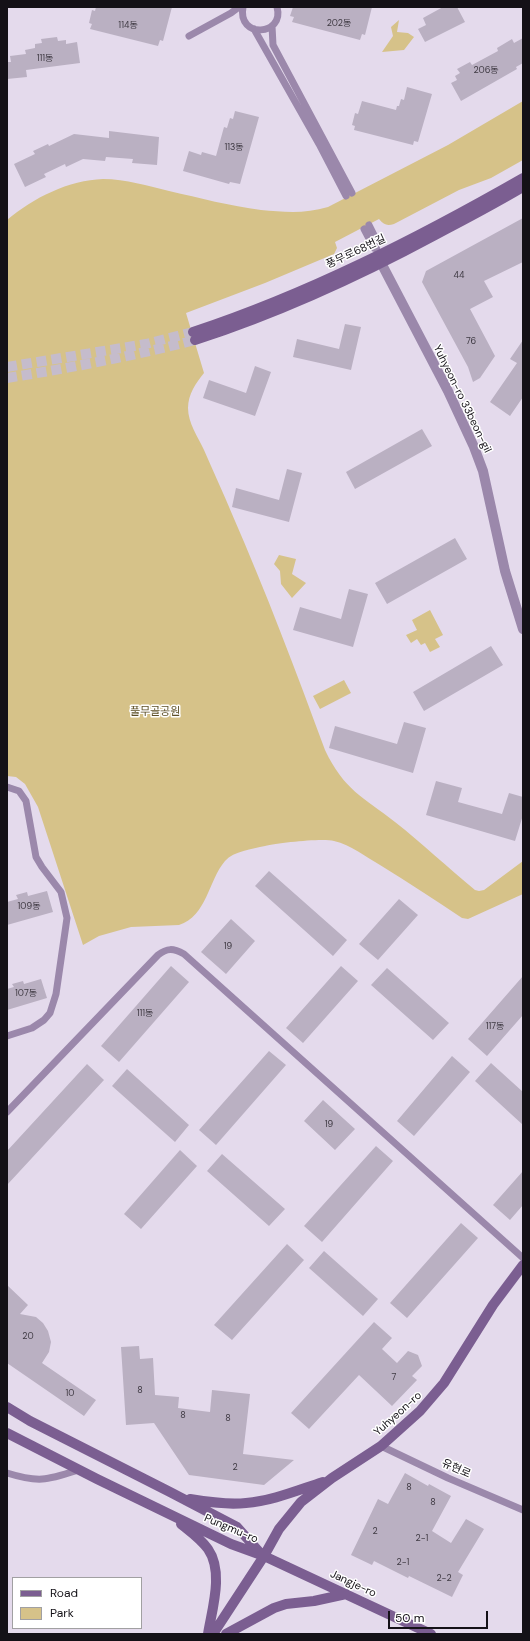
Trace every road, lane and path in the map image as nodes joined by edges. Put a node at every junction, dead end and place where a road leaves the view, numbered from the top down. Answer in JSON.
{"nodes":[{"id":1,"x":239,"y":7,"type":"edge"},
{"id":2,"x":243,"y":7,"type":"edge"},
{"id":3,"x":277,"y":7,"type":"edge"},
{"id":4,"x":231,"y":13,"type":"junction"},
{"id":5,"x":245,"y":22,"type":"junction"},
{"id":6,"x":272,"y":26,"type":"junction"},
{"id":7,"x":254,"y":29,"type":"junction"},
{"id":8,"x":189,"y":36,"type":"dead end"},
{"id":9,"x":523,"y":178,"type":"edge"},
{"id":10,"x":523,"y":187,"type":"edge"},
{"id":11,"x":366,"y":227,"type":"dead end"},
{"id":12,"x":380,"y":260,"type":"junction"},
{"id":13,"x":194,"y":336,"type":"tunnel mouth"},
{"id":14,"x":523,"y":629,"type":"edge"},
{"id":15,"x":7,"y":787,"type":"edge"},
{"id":16,"x":7,"y":1036,"type":"edge"},
{"id":17,"x":7,"y":1112,"type":"edge"},
{"id":18,"x":523,"y":1258,"type":"edge"},
{"id":19,"x":523,"y":1265,"type":"edge"},
{"id":20,"x":7,"y":1407,"type":"edge"},
{"id":21,"x":7,"y":1433,"type":"edge"},
{"id":22,"x":381,"y":1446,"type":"junction"},
{"id":23,"x":78,"y":1470,"type":"junction"},
{"id":24,"x":7,"y":1473,"type":"edge"},
{"id":25,"x":332,"y":1478,"type":"junction"},
{"id":26,"x":183,"y":1498,"type":"junction"},
{"id":27,"x":523,"y":1510,"type":"edge"},
{"id":28,"x":171,"y":1515,"type":"junction"},
{"id":29,"x":264,"y":1556,"type":"junction"},
{"id":30,"x":346,"y":1594,"type":"junction"},
{"id":31,"x":208,"y":1634,"type":"edge"},
{"id":32,"x":213,"y":1634,"type":"edge"},
{"id":33,"x":226,"y":1634,"type":"edge"},
{"id":34,"x":431,"y":1634,"type":"edge"}],
"edges":[{"from":1,"to":4,"type":"lane"},
{"from":2,"to":5,"type":"lane"},
{"from":3,"to":6,"type":"lane"},
{"from":4,"to":5,"type":"lane"},
{"from":4,"to":8,"type":"lane"},
{"from":5,"to":7,"type":"lane"},
{"from":6,"to":7,"type":"lane"},
{"from":6,"to":7,"type":"lane"},
{"from":9,"to":12,"type":"street","name":"풍무로68번길"},
{"from":10,"to":12,"type":"street","name":"풍무로68번길"},
{"from":11,"to":12,"type":"lane"},
{"from":12,"to":13,"type":"street","name":"풍무로68번길"},
{"from":12,"to":14,"type":"street","name":"Yuhyeon-ro 33beon-gil"},
{"from":15,"to":16,"type":"lane"},
{"from":17,"to":18,"type":"lane"},
{"from":19,"to":22,"type":"street","name":"Yuhyeon-ro"},
{"from":20,"to":26,"type":"street","name":"Pungmu-ro"},
{"from":21,"to":23,"type":"street","name":"Pungmu-ro"},
{"from":22,"to":25,"type":"street","name":"Yuhyeon-ro"},
{"from":22,"to":27,"type":"lane","name":"유현로"},
{"from":23,"to":24,"type":"lane"},
{"from":23,"to":28,"type":"street","name":"Pungmu-ro"},
{"from":25,"to":26,"type":"street"},
{"from":25,"to":29,"type":"street","name":"Yuhyeon-ro"},
{"from":26,"to":29,"type":"street","name":"Pungmu-ro"},
{"from":28,"to":29,"type":"street","name":"Pungmu-ro"},
{"from":28,"to":31,"type":"street"},
{"from":29,"to":30,"type":"street","name":"Jangje-ro"},
{"from":29,"to":32,"type":"street","name":"Yuhyeon-ro"},
{"from":30,"to":33,"type":"street"},
{"from":30,"to":34,"type":"street","name":"Jangje-ro"}]}
